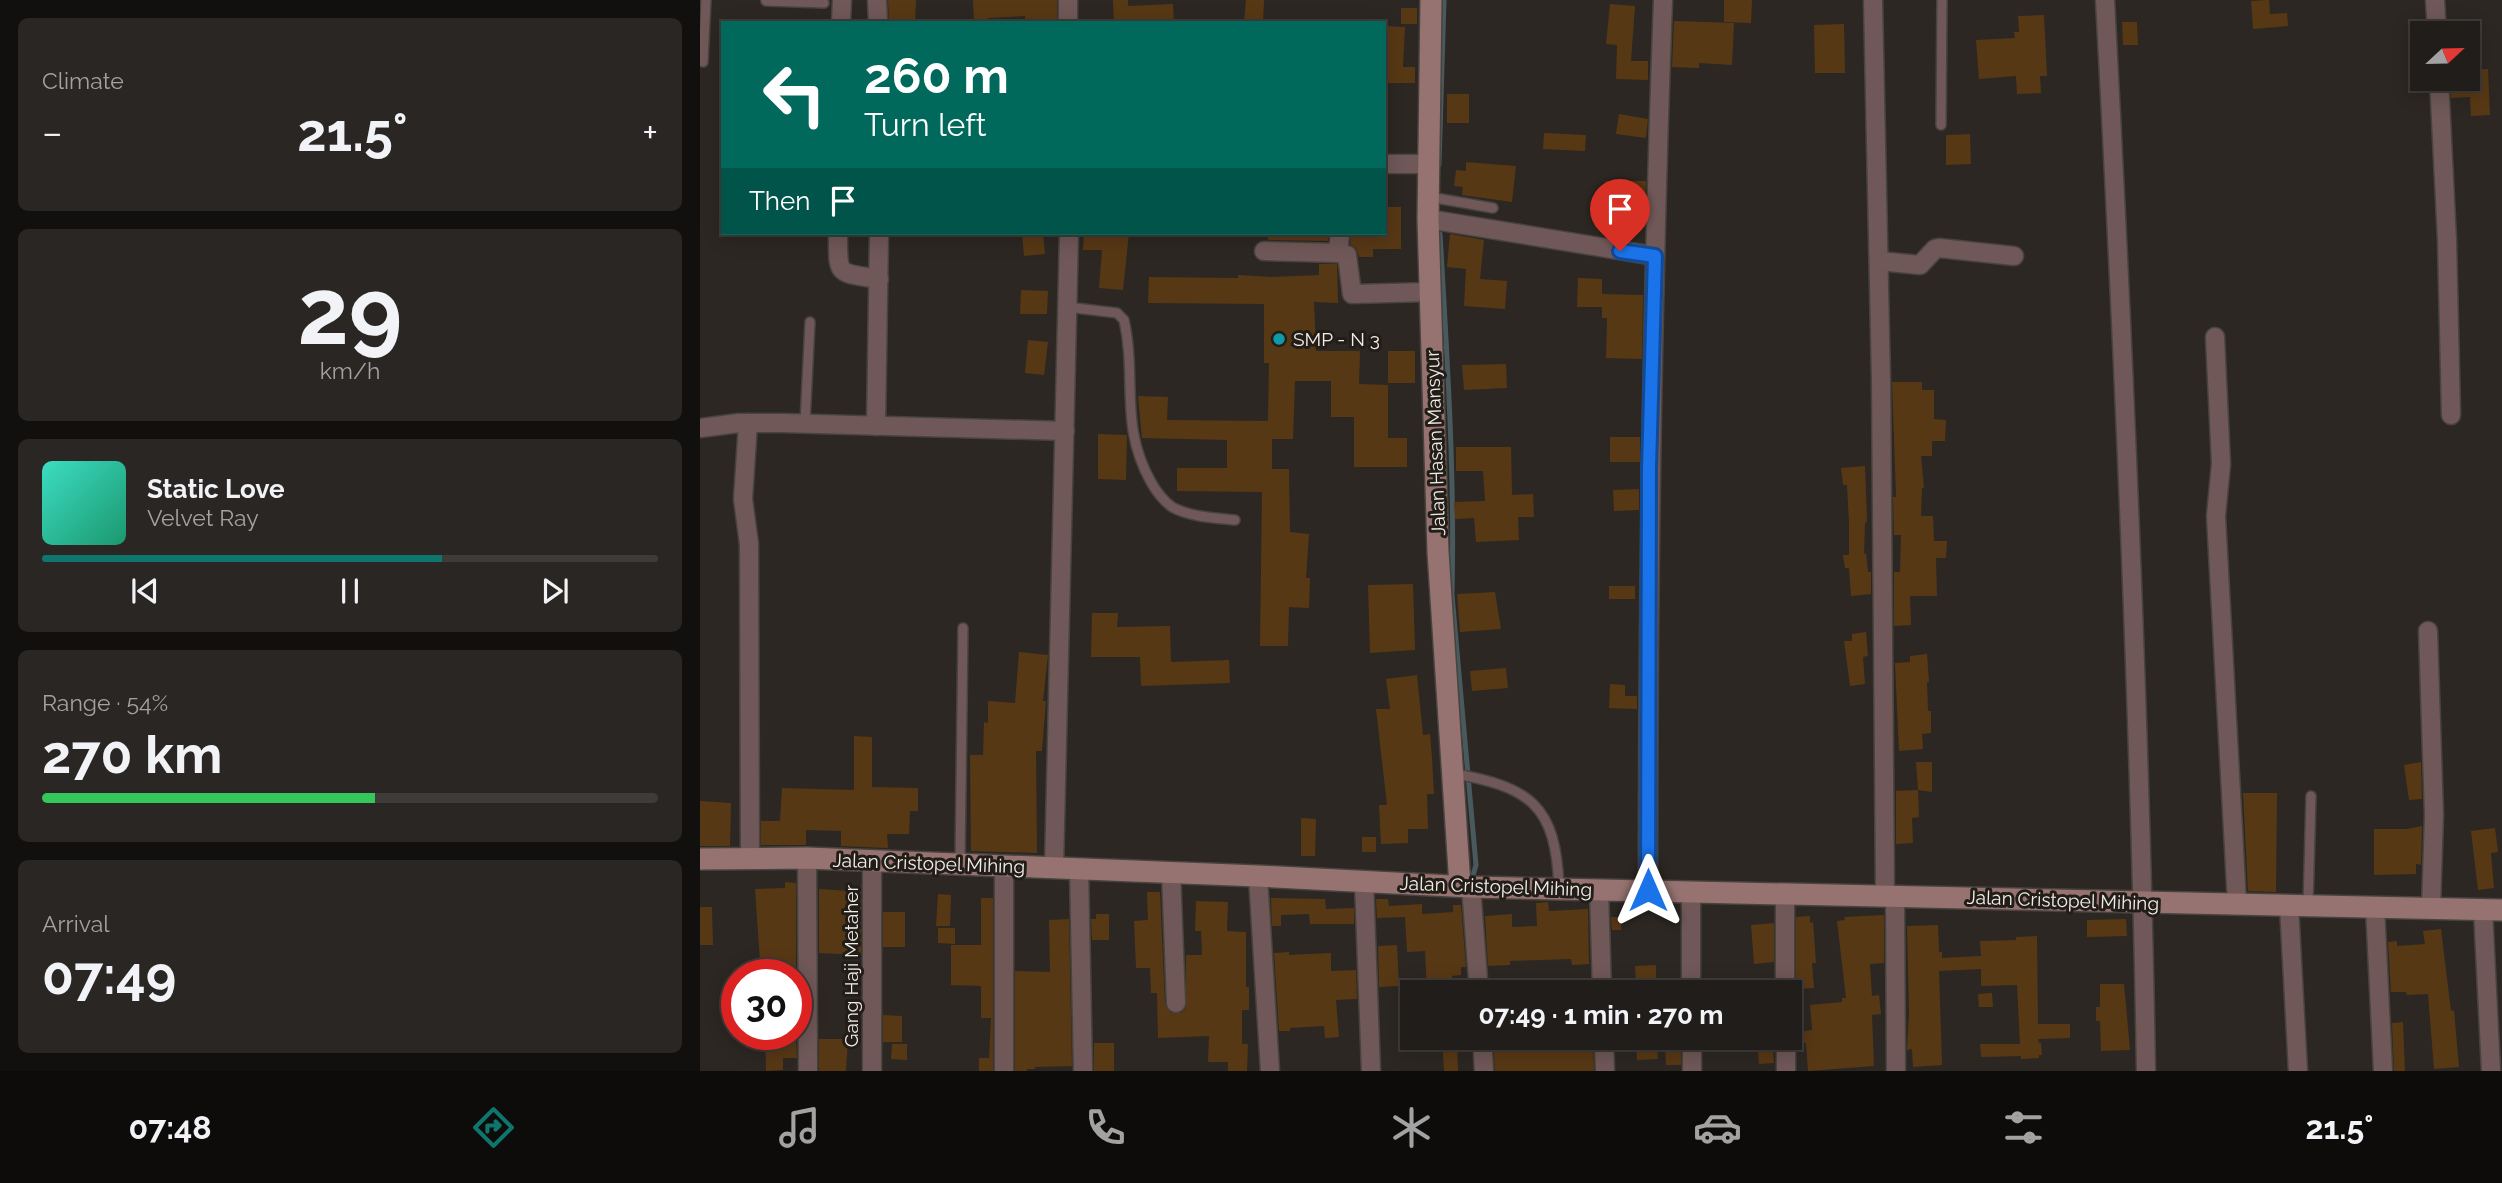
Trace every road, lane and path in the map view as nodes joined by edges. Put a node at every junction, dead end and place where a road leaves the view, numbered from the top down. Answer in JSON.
{"nodes":[{"id":1,"x":706,"y":0,"type":"edge"},
{"id":2,"x":790,"y":0,"type":"edge"},
{"id":3,"x":877,"y":0,"type":"edge"},
{"id":4,"x":1068,"y":0,"type":"edge"},
{"id":5,"x":1431,"y":0,"type":"edge"},
{"id":6,"x":1663,"y":0,"type":"edge"},
{"id":7,"x":1873,"y":0,"type":"edge"},
{"id":8,"x":1942,"y":0,"type":"edge"},
{"id":9,"x":2105,"y":0,"type":"edge"},
{"id":10,"x":2435,"y":0,"type":"edge"},
{"id":11,"x":766,"y":1,"type":"edge"},
{"id":12,"x":833,"y":2,"type":"edge"},
{"id":13,"x":840,"y":21,"type":"edge"},
{"id":14,"x":878,"y":21,"type":"edge"},
{"id":15,"x":1068,"y":21,"type":"edge"},
{"id":16,"x":2436,"y":21,"type":"edge"},
{"id":17,"x":703,"y":62,"type":"dead end"},
{"id":18,"x":2440,"y":91,"type":"edge"},
{"id":19,"x":1941,"y":125,"type":"dead end"},
{"id":20,"x":1386,"y":164,"type":"edge"},
{"id":21,"x":1429,"y":164,"type":"junction"},
{"id":22,"x":1428,"y":197,"type":"junction"},
{"id":23,"x":1493,"y":208,"type":"dead end"},
{"id":24,"x":1427,"y":219,"type":"junction"},
{"id":25,"x":838,"y":235,"type":"edge"},
{"id":26,"x":879,"y":235,"type":"edge"},
{"id":27,"x":1069,"y":235,"type":"edge"},
{"id":28,"x":1340,"y":235,"type":"edge"},
{"id":29,"x":1264,"y":251,"type":"dead end"},
{"id":30,"x":1338,"y":253,"type":"junction"},
{"id":31,"x":1655,"y":256,"type":"junction"},
{"id":32,"x":2014,"y":256,"type":"dead end"},
{"id":33,"x":1879,"y":261,"type":"junction"},
{"id":34,"x":879,"y":278,"type":"junction"},
{"id":35,"x":1430,"y":292,"type":"junction"},
{"id":36,"x":1067,"y":307,"type":"junction"},
{"id":37,"x":810,"y":322,"type":"dead end"},
{"id":38,"x":2215,"y":337,"type":"dead end"},
{"id":39,"x":2451,"y":415,"type":"dead end"},
{"id":40,"x":748,"y":423,"type":"junction"},
{"id":41,"x":805,"y":424,"type":"junction"},
{"id":42,"x":876,"y":426,"type":"junction"},
{"id":43,"x":700,"y":428,"type":"edge"},
{"id":44,"x":1065,"y":431,"type":"junction"},
{"id":45,"x":1235,"y":520,"type":"dead end"},
{"id":46,"x":963,"y":628,"type":"dead end"},
{"id":47,"x":2428,"y":631,"type":"dead end"},
{"id":48,"x":1451,"y":773,"type":"junction"},
{"id":49,"x":2311,"y":796,"type":"dead end"},
{"id":50,"x":700,"y":859,"type":"edge"},
{"id":51,"x":750,"y":859,"type":"junction"},
{"id":52,"x":807,"y":859,"type":"junction"},
{"id":53,"x":872,"y":861,"type":"junction"},
{"id":54,"x":960,"y":864,"type":"junction"},
{"id":55,"x":1004,"y":866,"type":"junction"},
{"id":56,"x":1054,"y":868,"type":"junction"},
{"id":57,"x":1079,"y":869,"type":"junction"},
{"id":58,"x":1171,"y":872,"type":"junction"},
{"id":59,"x":1258,"y":876,"type":"junction"},
{"id":60,"x":1364,"y":882,"type":"junction"},
{"id":61,"x":1465,"y":886,"type":"junction"},
{"id":62,"x":1559,"y":888,"type":"junction"},
{"id":63,"x":1599,"y":889,"type":"junction"},
{"id":64,"x":1648,"y":890,"type":"junction"},
{"id":65,"x":1691,"y":891,"type":"junction"},
{"id":66,"x":1785,"y":893,"type":"junction"},
{"id":67,"x":1890,"y":895,"type":"junction"},
{"id":68,"x":2143,"y":902,"type":"junction"},
{"id":69,"x":2237,"y":904,"type":"junction"},
{"id":70,"x":2299,"y":906,"type":"junction"},
{"id":71,"x":2375,"y":908,"type":"junction"},
{"id":72,"x":2431,"y":909,"type":"junction"},
{"id":73,"x":2492,"y":910,"type":"edge"},
{"id":74,"x":1477,"y":980,"type":"edge"},
{"id":75,"x":1602,"y":980,"type":"edge"},
{"id":76,"x":1691,"y":980,"type":"edge"},
{"id":77,"x":1786,"y":980,"type":"edge"},
{"id":78,"x":1176,"y":1003,"type":"dead end"},
{"id":79,"x":1483,"y":1050,"type":"edge"},
{"id":80,"x":1604,"y":1050,"type":"edge"},
{"id":81,"x":1692,"y":1050,"type":"edge"},
{"id":82,"x":1786,"y":1050,"type":"edge"},
{"id":83,"x":808,"y":1071,"type":"edge"},
{"id":84,"x":872,"y":1071,"type":"edge"},
{"id":85,"x":1004,"y":1071,"type":"edge"},
{"id":86,"x":1083,"y":1071,"type":"edge"},
{"id":87,"x":1270,"y":1071,"type":"edge"},
{"id":88,"x":1371,"y":1071,"type":"edge"},
{"id":89,"x":1485,"y":1071,"type":"edge"},
{"id":90,"x":1605,"y":1071,"type":"edge"},
{"id":91,"x":1692,"y":1071,"type":"edge"},
{"id":92,"x":1786,"y":1071,"type":"edge"},
{"id":93,"x":1896,"y":1071,"type":"edge"},
{"id":94,"x":2146,"y":1071,"type":"edge"},
{"id":95,"x":2298,"y":1071,"type":"edge"},
{"id":96,"x":2383,"y":1071,"type":"edge"},
{"id":97,"x":2491,"y":1071,"type":"edge"}],
"edges":[{"from":1,"to":17,"type":"lane"},
{"from":2,"to":11,"type":"lane"},
{"from":2,"to":12,"type":"lane"},
{"from":3,"to":14,"type":"street"},
{"from":4,"to":15,"type":"street"},
{"from":5,"to":21,"type":"street","name":"Jalan Hasan Mansyur"},
{"from":6,"to":31,"type":"street"},
{"from":7,"to":33,"type":"street"},
{"from":8,"to":19,"type":"lane"},
{"from":9,"to":68,"type":"street"},
{"from":10,"to":16,"type":"street"},
{"from":12,"to":13,"type":"street"},
{"from":18,"to":39,"type":"street"},
{"from":20,"to":21,"type":"street"},
{"from":21,"to":22,"type":"street","name":"Jalan Hasan Mansyur"},
{"from":22,"to":23,"type":"lane"},
{"from":22,"to":24,"type":"street","name":"Jalan Hasan Mansyur"},
{"from":24,"to":31,"type":"street"},
{"from":24,"to":35,"type":"street","name":"Jalan Hasan Mansyur"},
{"from":25,"to":34,"type":"street"},
{"from":26,"to":34,"type":"street"},
{"from":27,"to":36,"type":"street"},
{"from":28,"to":30,"type":"street"},
{"from":29,"to":30,"type":"street"},
{"from":30,"to":35,"type":"street"},
{"from":31,"to":64,"type":"street"},
{"from":32,"to":33,"type":"street"},
{"from":33,"to":67,"type":"street"},
{"from":34,"to":42,"type":"street"},
{"from":35,"to":48,"type":"street","name":"Jalan Hasan Mansyur"},
{"from":36,"to":44,"type":"street"},
{"from":36,"to":45,"type":"lane"},
{"from":37,"to":41,"type":"lane"},
{"from":38,"to":69,"type":"street"},
{"from":40,"to":41,"type":"street"},
{"from":40,"to":43,"type":"street"},
{"from":40,"to":51,"type":"street"},
{"from":41,"to":42,"type":"street"},
{"from":42,"to":44,"type":"street"},
{"from":44,"to":56,"type":"street"},
{"from":46,"to":54,"type":"lane"},
{"from":47,"to":72,"type":"street"},
{"from":48,"to":61,"type":"street","name":"Jalan Hasan Mansyur"},
{"from":48,"to":62,"type":"lane"},
{"from":49,"to":70,"type":"lane"},
{"from":50,"to":51,"type":"street","name":"Jalan Cristopel Mihing"},
{"from":51,"to":52,"type":"street","name":"Jalan Cristopel Mihing"},
{"from":52,"to":53,"type":"street","name":"Jalan Cristopel Mihing"},
{"from":52,"to":83,"type":"street"},
{"from":53,"to":54,"type":"street","name":"Jalan Cristopel Mihing"},
{"from":53,"to":84,"type":"street","name":"Gang Haji Metaher"},
{"from":54,"to":55,"type":"street","name":"Jalan Cristopel Mihing"},
{"from":55,"to":56,"type":"street","name":"Jalan Cristopel Mihing"},
{"from":55,"to":85,"type":"street"},
{"from":56,"to":57,"type":"street","name":"Jalan Cristopel Mihing"},
{"from":57,"to":58,"type":"street","name":"Jalan Cristopel Mihing"},
{"from":57,"to":86,"type":"street"},
{"from":58,"to":59,"type":"street","name":"Jalan Cristopel Mihing"},
{"from":58,"to":78,"type":"street"},
{"from":59,"to":60,"type":"street","name":"Jalan Cristopel Mihing"},
{"from":59,"to":87,"type":"street"},
{"from":60,"to":61,"type":"street","name":"Jalan Cristopel Mihing"},
{"from":60,"to":88,"type":"street"},
{"from":61,"to":62,"type":"street","name":"Jalan Cristopel Mihing"},
{"from":61,"to":74,"type":"street"},
{"from":62,"to":63,"type":"street","name":"Jalan Cristopel Mihing"},
{"from":63,"to":64,"type":"street","name":"Jalan Cristopel Mihing"},
{"from":63,"to":75,"type":"street"},
{"from":64,"to":65,"type":"street","name":"Jalan Cristopel Mihing"},
{"from":65,"to":66,"type":"street","name":"Jalan Cristopel Mihing"},
{"from":65,"to":76,"type":"street"},
{"from":66,"to":67,"type":"street","name":"Jalan Cristopel Mihing"},
{"from":66,"to":77,"type":"street"},
{"from":67,"to":68,"type":"street","name":"Jalan Cristopel Mihing"},
{"from":67,"to":93,"type":"street"},
{"from":68,"to":69,"type":"street","name":"Jalan Cristopel Mihing"},
{"from":68,"to":94,"type":"street"},
{"from":69,"to":70,"type":"street","name":"Jalan Cristopel Mihing"},
{"from":70,"to":71,"type":"street","name":"Jalan Cristopel Mihing"},
{"from":70,"to":95,"type":"street"},
{"from":71,"to":72,"type":"street","name":"Jalan Cristopel Mihing"},
{"from":71,"to":96,"type":"street"},
{"from":72,"to":73,"type":"street","name":"Jalan Cristopel Mihing"},
{"from":73,"to":97,"type":"street"},
{"from":79,"to":89,"type":"street"},
{"from":80,"to":90,"type":"street"},
{"from":81,"to":91,"type":"street"},
{"from":82,"to":92,"type":"street"}]}
